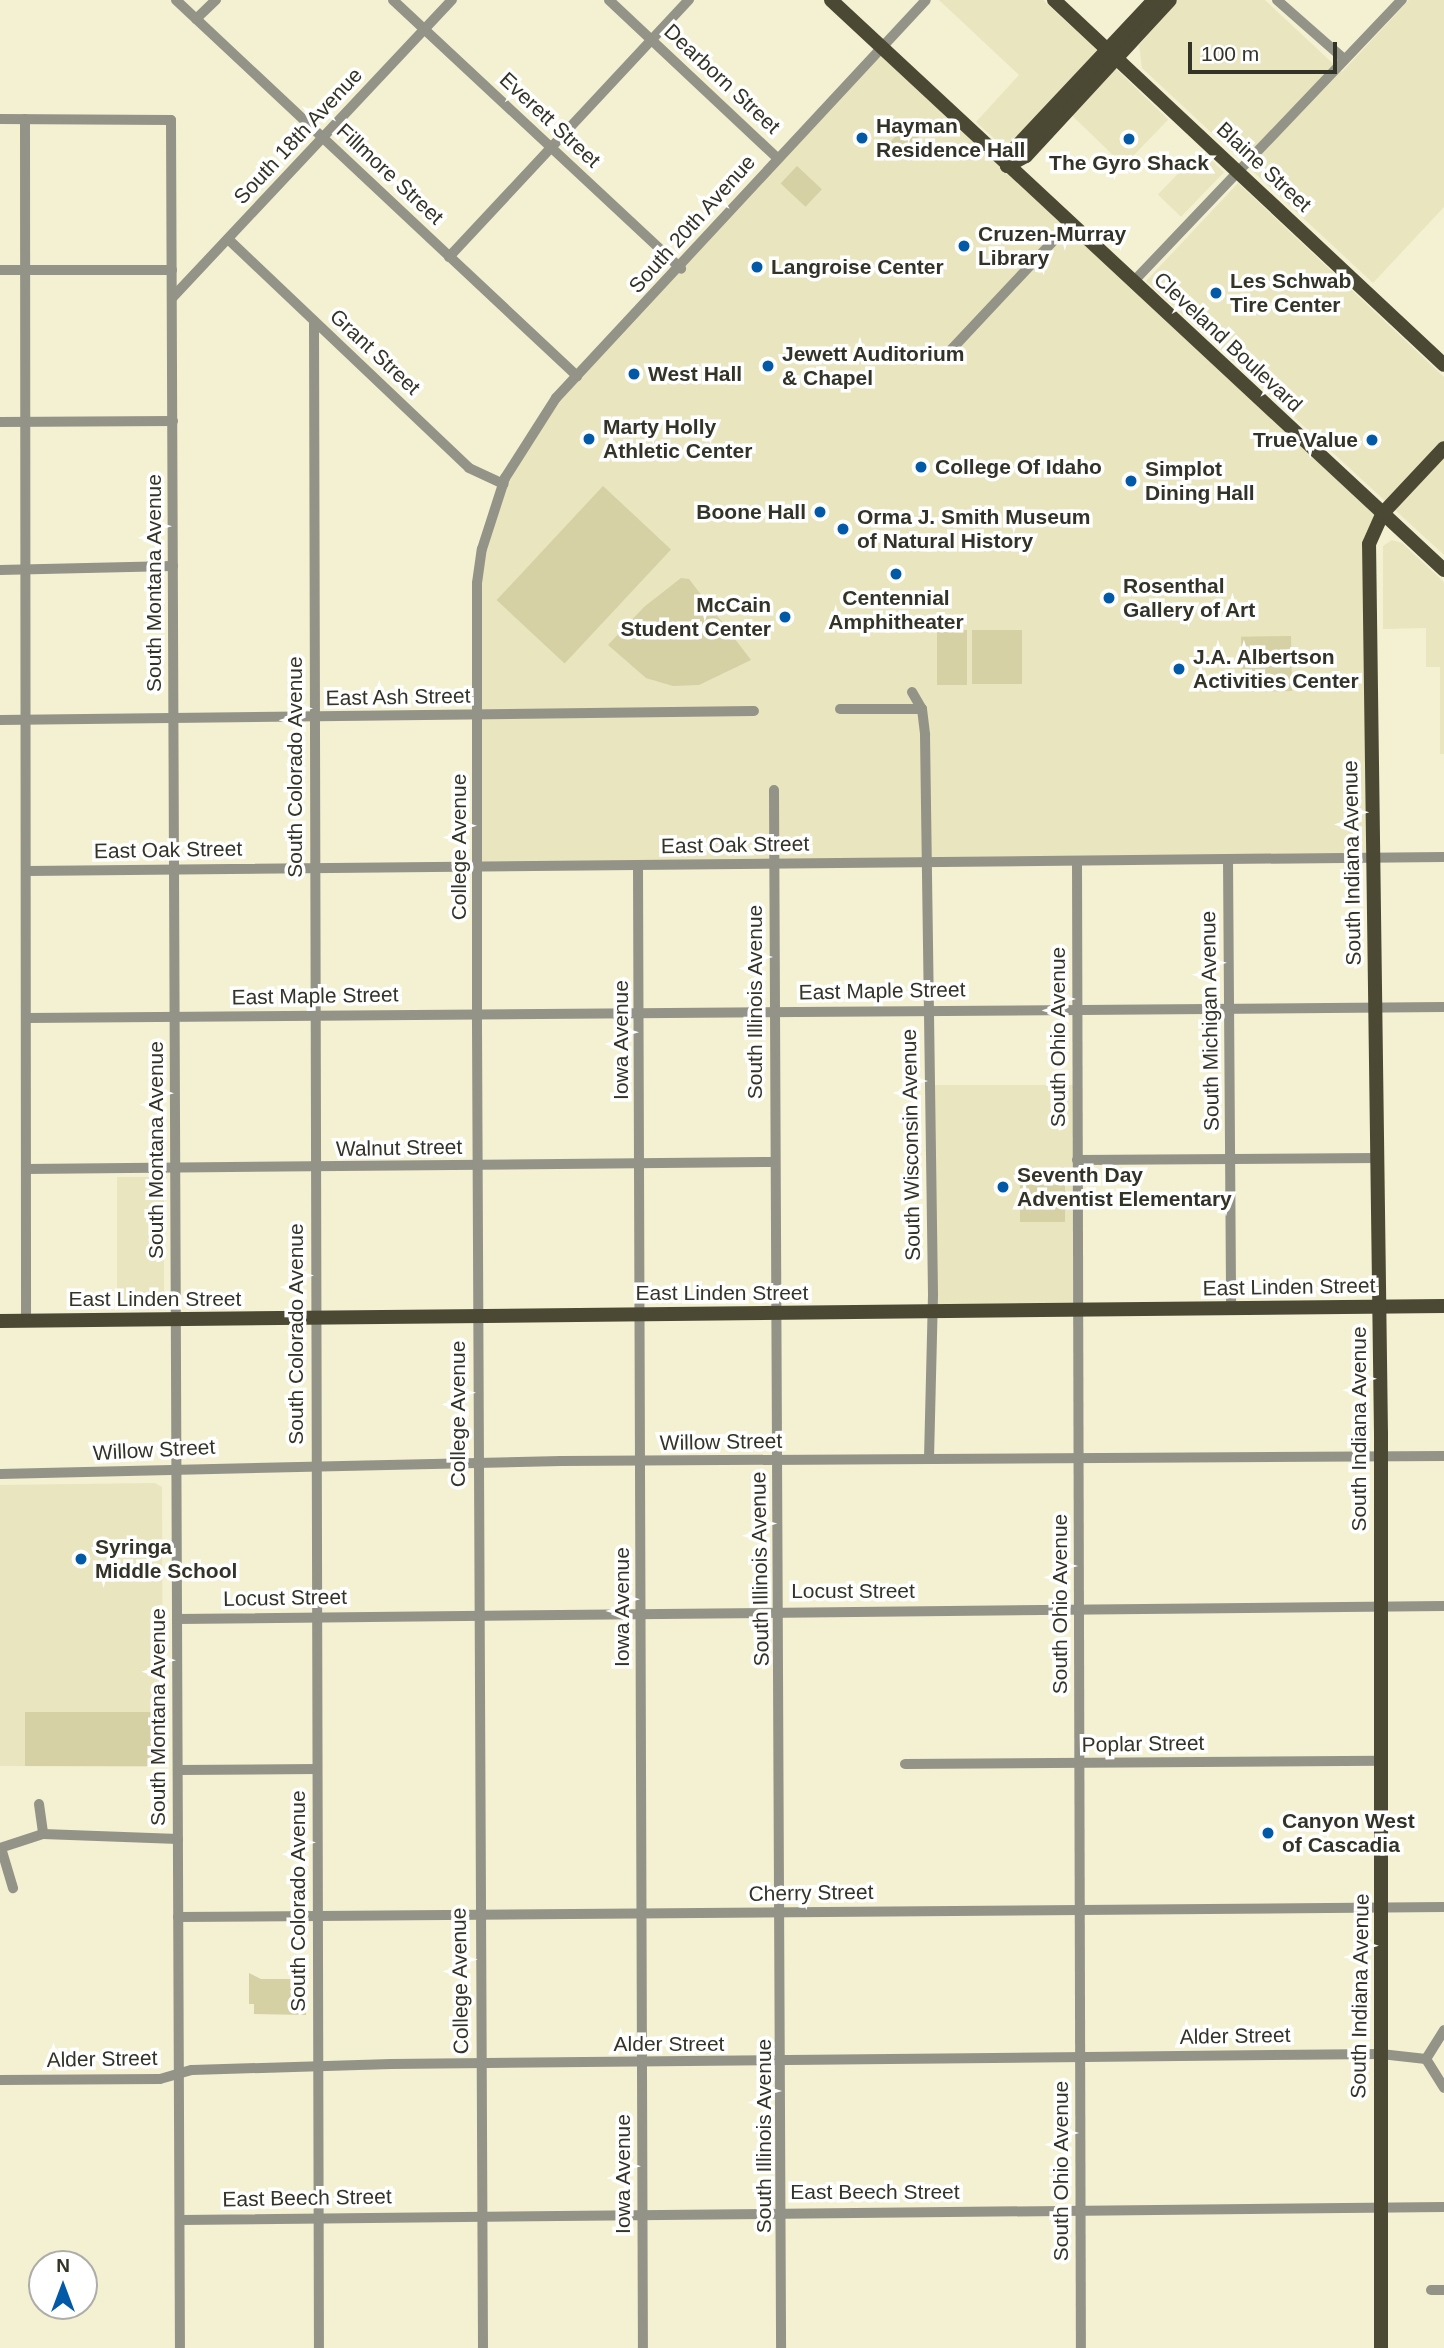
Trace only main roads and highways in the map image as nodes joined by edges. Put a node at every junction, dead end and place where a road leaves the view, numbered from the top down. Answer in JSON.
{"nodes":[{"id":1,"x":831,"y":0,"type":"edge"},
{"id":2,"x":1054,"y":0,"type":"edge"},
{"id":3,"x":1154,"y":0,"type":"edge"},
{"id":4,"x":1170,"y":0,"type":"edge"},
{"id":5,"x":1112,"y":53,"type":"junction"},
{"id":6,"x":1007,"y":166,"type":"junction"},
{"id":7,"x":1444,"y":365,"type":"edge"},
{"id":8,"x":1444,"y":447,"type":"edge"},
{"id":9,"x":1383,"y":513,"type":"junction"},
{"id":10,"x":1444,"y":570,"type":"edge"},
{"id":11,"x":1444,"y":1306,"type":"edge"},
{"id":12,"x":1379,"y":1307,"type":"junction"},
{"id":13,"x":0,"y":1321,"type":"edge"},
{"id":14,"x":1381,"y":2348,"type":"edge"}],
"edges":[{"from":1,"to":6,"type":"main road","name":"Cleveland Boulevard"},
{"from":2,"to":5,"type":"main road","name":"Blaine Street"},
{"from":3,"to":5,"type":"main road"},
{"from":4,"to":5,"type":"main road"},
{"from":5,"to":6,"type":"main road"},
{"from":5,"to":7,"type":"main road","name":"Blaine Street"},
{"from":6,"to":9,"type":"main road","name":"Cleveland Boulevard"},
{"from":8,"to":9,"type":"main road","name":"South Indiana Avenue"},
{"from":9,"to":10,"type":"main road","name":"Cleveland Boulevard"},
{"from":9,"to":12,"type":"main road","name":"South Indiana Avenue"},
{"from":11,"to":12,"type":"main road","name":"East Linden Street"},
{"from":12,"to":13,"type":"main road","name":"East Linden Street"},
{"from":12,"to":14,"type":"main road","name":"South Indiana Avenue"}]}
